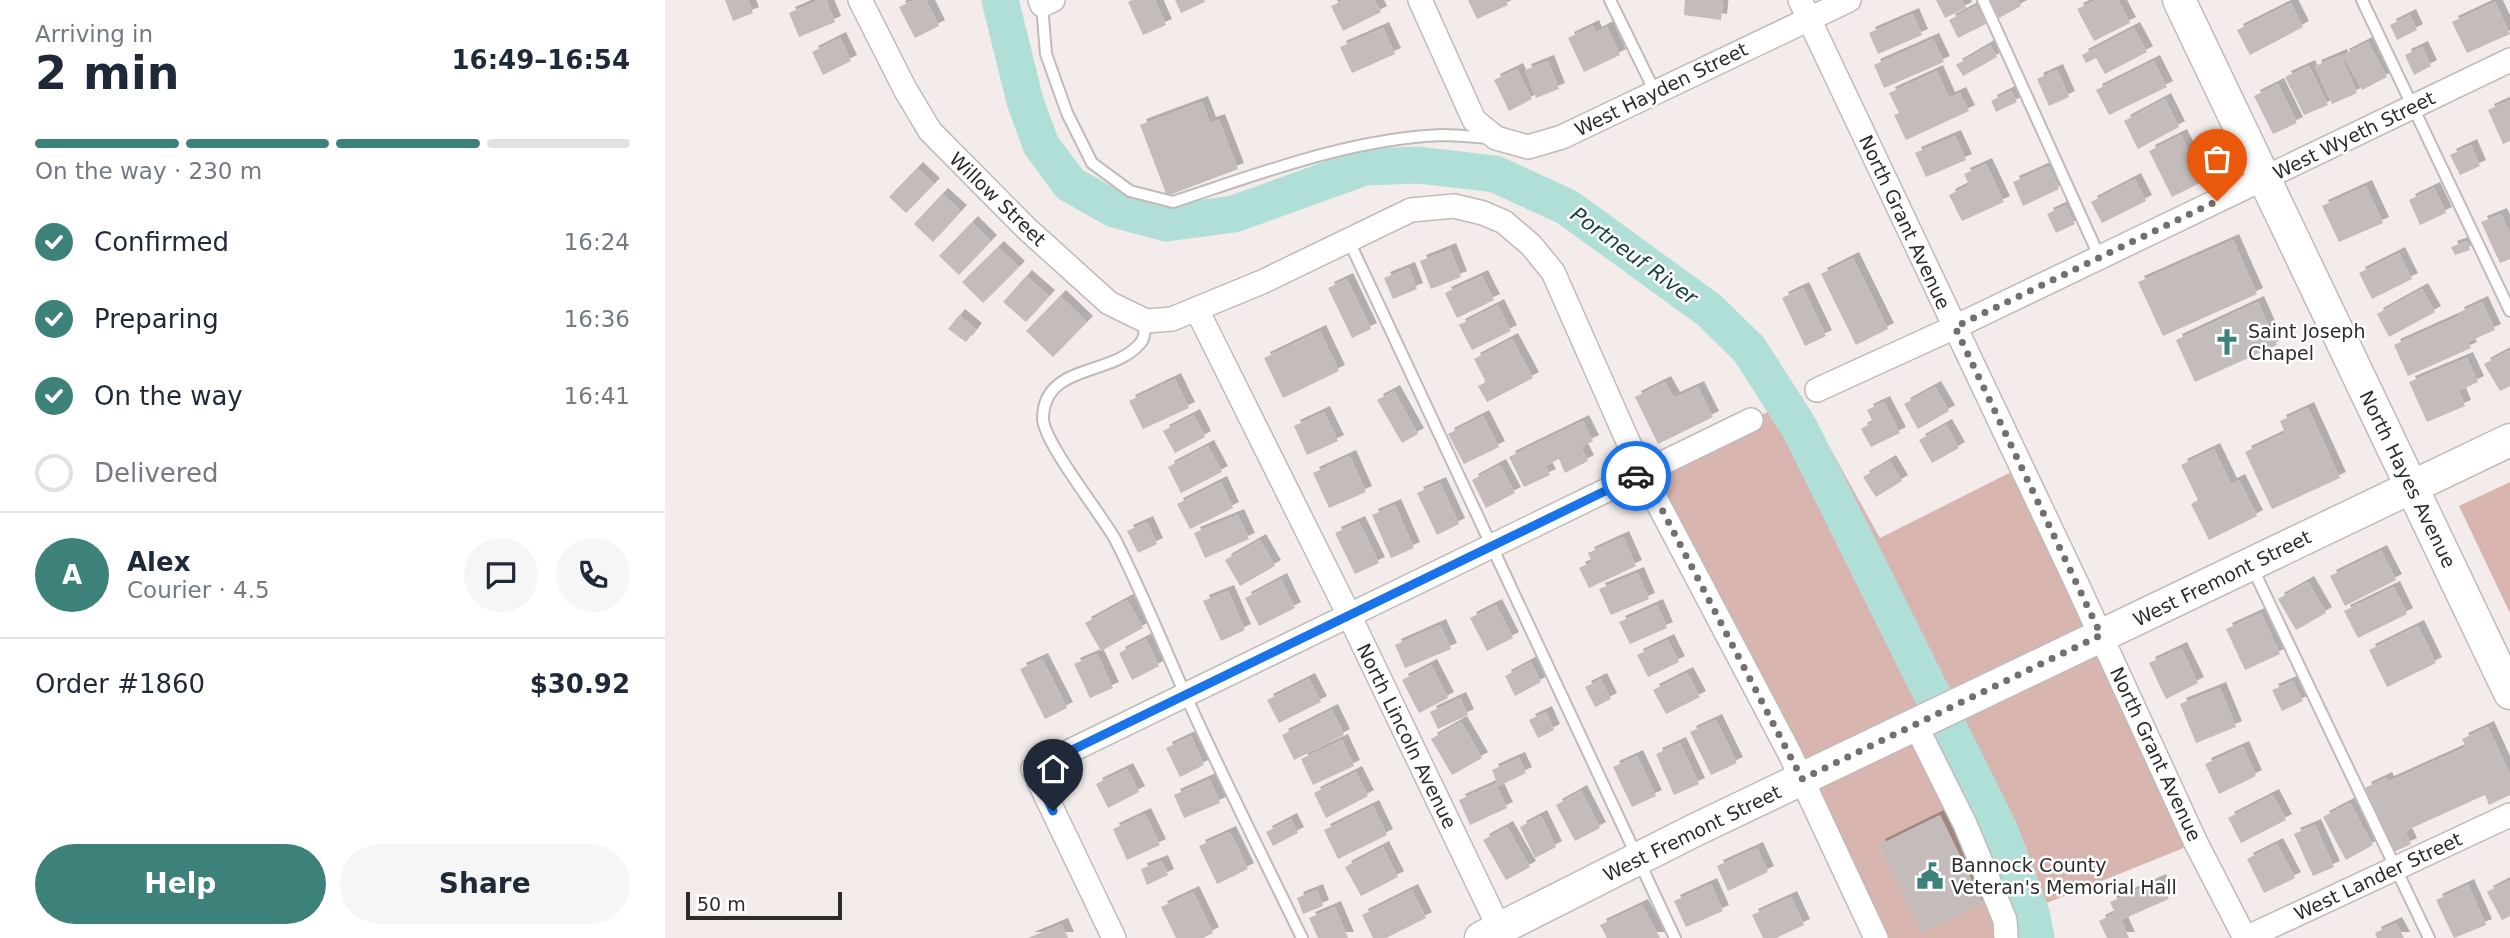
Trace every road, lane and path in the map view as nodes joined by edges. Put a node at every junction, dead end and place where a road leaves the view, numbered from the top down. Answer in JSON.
{"nodes":[{"id":1,"x":860,"y":0,"type":"edge"},
{"id":2,"x":1420,"y":0,"type":"edge"},
{"id":3,"x":1610,"y":0,"type":"edge"},
{"id":4,"x":1849,"y":0,"type":"edge"},
{"id":5,"x":1983,"y":0,"type":"edge"},
{"id":6,"x":2179,"y":0,"type":"edge"},
{"id":7,"x":2362,"y":0,"type":"edge"},
{"id":8,"x":1045,"y":2,"type":"edge"},
{"id":9,"x":1804,"y":9,"type":"edge"},
{"id":10,"x":2510,"y":60,"type":"edge"},
{"id":11,"x":1655,"y":92,"type":"junction"},
{"id":12,"x":2412,"y":107,"type":"junction"},
{"id":13,"x":1496,"y":138,"type":"junction"},
{"id":14,"x":2264,"y":179,"type":"junction"},
{"id":15,"x":1349,"y":241,"type":"junction"},
{"id":16,"x":2099,"y":258,"type":"junction"},
{"id":17,"x":1197,"y":310,"type":"junction"},
{"id":18,"x":2510,"y":311,"type":"edge"},
{"id":19,"x":1146,"y":321,"type":"junction"},
{"id":20,"x":1955,"y":327,"type":"junction"},
{"id":21,"x":1817,"y":390,"type":"dead end"},
{"id":22,"x":1751,"y":420,"type":"dead end"},
{"id":23,"x":2510,"y":440,"type":"edge"},
{"id":24,"x":1643,"y":473,"type":"junction"},
{"id":25,"x":2412,"y":487,"type":"junction"},
{"id":26,"x":1490,"y":547,"type":"junction"},
{"id":27,"x":2250,"y":564,"type":"junction"},
{"id":28,"x":1349,"y":615,"type":"junction"},
{"id":29,"x":2101,"y":635,"type":"junction"},
{"id":30,"x":2510,"y":693,"type":"edge"},
{"id":31,"x":1185,"y":695,"type":"junction"},
{"id":32,"x":1915,"y":724,"type":"junction"},
{"id":33,"x":1802,"y":779,"type":"junction"},
{"id":34,"x":2510,"y":815,"type":"edge"},
{"id":35,"x":1637,"y":859,"type":"junction"},
{"id":36,"x":2396,"y":868,"type":"junction"},
{"id":37,"x":1495,"y":935,"type":"edge"},
{"id":38,"x":1114,"y":938,"type":"edge"},
{"id":39,"x":1302,"y":938,"type":"edge"},
{"id":40,"x":1675,"y":938,"type":"edge"},
{"id":41,"x":1876,"y":938,"type":"edge"},
{"id":42,"x":2005,"y":938,"type":"edge"},
{"id":43,"x":2245,"y":938,"type":"edge"},
{"id":44,"x":2429,"y":938,"type":"edge"}],
"edges":[{"from":1,"to":19,"type":"street","name":"Willow Street"},
{"from":2,"to":13,"type":"street","name":"West Hayden Street"},
{"from":3,"to":11,"type":"lane"},
{"from":4,"to":9,"type":"street","name":"West Hayden Street"},
{"from":5,"to":16,"type":"lane"},
{"from":6,"to":14,"type":"street","name":"North Hayes Avenue"},
{"from":7,"to":12,"type":"lane"},
{"from":8,"to":13,"type":"lane"},
{"from":9,"to":11,"type":"street","name":"West Hayden Street"},
{"from":9,"to":20,"type":"street","name":"North Grant Avenue"},
{"from":10,"to":12,"type":"street","name":"West Wyeth Street"},
{"from":11,"to":13,"type":"street","name":"West Hayden Street"},
{"from":12,"to":14,"type":"street","name":"West Wyeth Street"},
{"from":12,"to":18,"type":"lane"},
{"from":14,"to":16,"type":"street","name":"West Wyeth Street"},
{"from":14,"to":25,"type":"street","name":"North Hayes Avenue"},
{"from":15,"to":17,"type":"street"},
{"from":15,"to":24,"type":"street"},
{"from":15,"to":26,"type":"lane"},
{"from":16,"to":20,"type":"street","name":"West Wyeth Street"},
{"from":17,"to":19,"type":"street"},
{"from":17,"to":28,"type":"street","name":"North Lincoln Avenue"},
{"from":19,"to":31,"type":"lane"},
{"from":20,"to":21,"type":"street","name":"West Wyeth Street"},
{"from":20,"to":29,"type":"street","name":"North Grant Avenue"},
{"from":22,"to":24,"type":"street"},
{"from":23,"to":25,"type":"street","name":"West Fremont Street"},
{"from":24,"to":26,"type":"street"},
{"from":24,"to":33,"type":"street"},
{"from":25,"to":27,"type":"street","name":"West Fremont Street"},
{"from":25,"to":30,"type":"street","name":"North Hayes Avenue"},
{"from":26,"to":28,"type":"street"},
{"from":26,"to":35,"type":"lane"},
{"from":27,"to":29,"type":"street","name":"West Fremont Street"},
{"from":27,"to":36,"type":"lane"},
{"from":28,"to":31,"type":"street"},
{"from":28,"to":37,"type":"street","name":"North Lincoln Avenue"},
{"from":29,"to":32,"type":"street","name":"West Fremont Street"},
{"from":29,"to":43,"type":"street","name":"North Grant Avenue"},
{"from":31,"to":38,"type":"street"},
{"from":31,"to":39,"type":"lane"},
{"from":32,"to":33,"type":"street","name":"West Fremont Street"},
{"from":32,"to":42,"type":"street"},
{"from":33,"to":35,"type":"street","name":"West Fremont Street"},
{"from":33,"to":41,"type":"street"},
{"from":34,"to":36,"type":"street","name":"West Lander Street"},
{"from":35,"to":37,"type":"street","name":"West Fremont Street"},
{"from":35,"to":40,"type":"lane"},
{"from":36,"to":43,"type":"street","name":"West Lander Street"},
{"from":36,"to":44,"type":"lane"}]}
